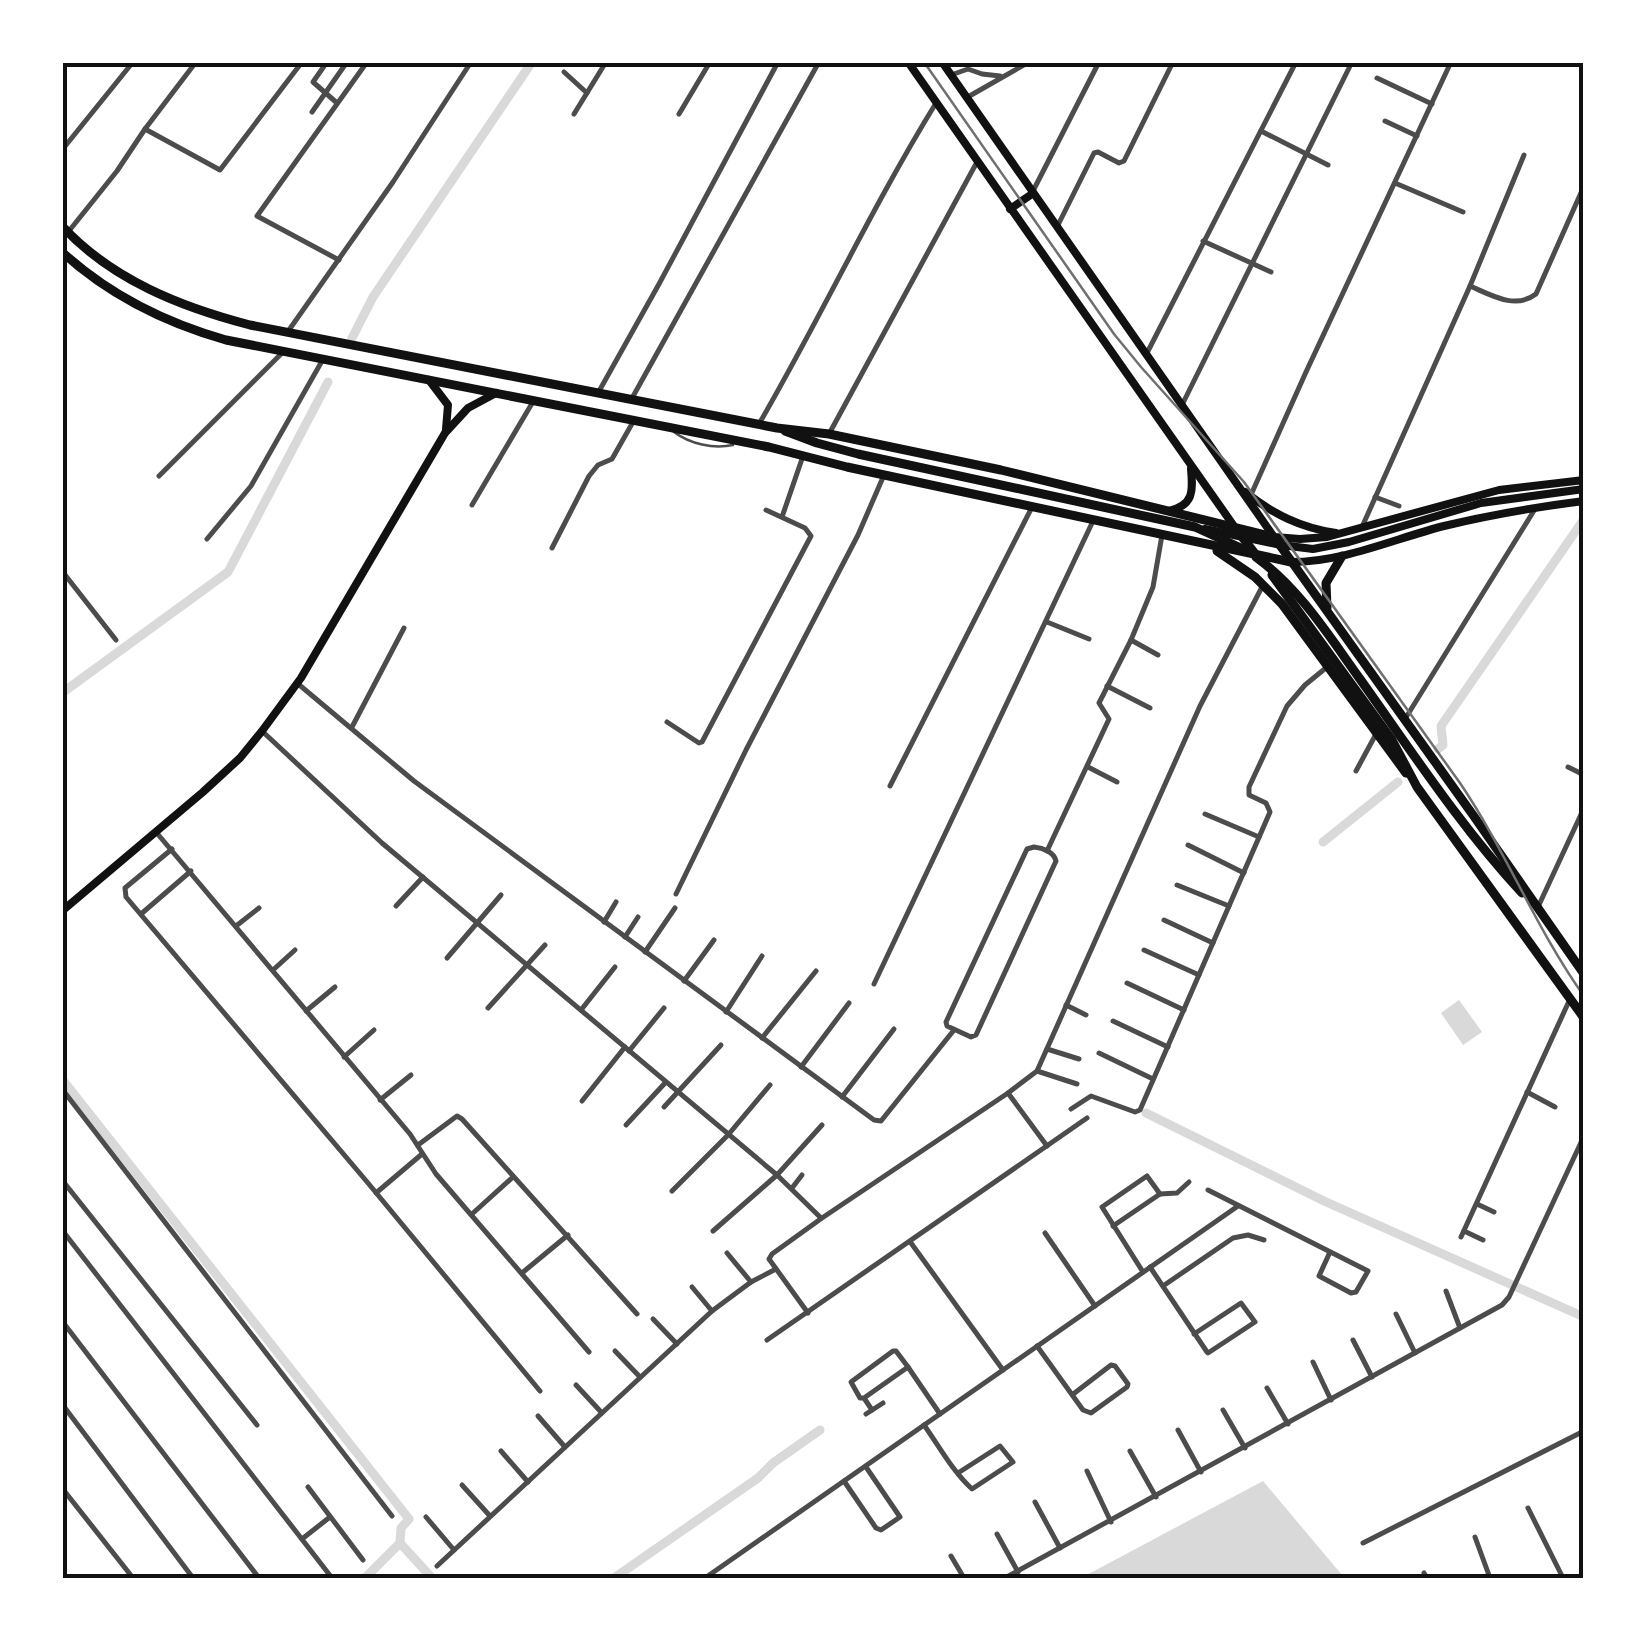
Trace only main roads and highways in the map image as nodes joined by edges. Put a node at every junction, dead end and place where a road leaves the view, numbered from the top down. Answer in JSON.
{"nodes":[{"id":1,"x":908,"y":62,"type":"edge"},
{"id":2,"x":942,"y":62,"type":"edge"},
{"id":3,"x":1032,"y":194,"type":"junction"},
{"id":4,"x":1010,"y":209,"type":"junction"},
{"id":5,"x":65,"y":229,"type":"edge"},
{"id":6,"x":62,"y":252,"type":"edge"},
{"id":7,"x":427,"y":378,"type":"junction"},
{"id":8,"x":496,"y":392,"type":"junction"},
{"id":9,"x":777,"y":428,"type":"junction"},
{"id":10,"x":444,"y":434,"type":"junction"},
{"id":11,"x":1190,"y":465,"type":"junction"},
{"id":12,"x":1584,"y":480,"type":"edge"},
{"id":13,"x":1237,"y":486,"type":"junction"},
{"id":14,"x":1584,"y":489,"type":"edge"},
{"id":15,"x":1108,"y":495,"type":"junction"},
{"id":16,"x":1457,"y":502,"type":"junction"},
{"id":17,"x":1584,"y":502,"type":"edge"},
{"id":18,"x":1169,"y":511,"type":"junction"},
{"id":19,"x":1186,"y":516,"type":"junction"},
{"id":20,"x":1462,"y":522,"type":"junction"},
{"id":21,"x":1109,"y":524,"type":"junction"},
{"id":22,"x":1195,"y":527,"type":"junction"},
{"id":23,"x":1236,"y":528,"type":"junction"},
{"id":24,"x":1343,"y":534,"type":"junction"},
{"id":25,"x":1274,"y":537,"type":"junction"},
{"id":26,"x":1188,"y":541,"type":"junction"},
{"id":27,"x":1208,"y":546,"type":"junction"},
{"id":28,"x":1256,"y":556,"type":"junction"},
{"id":29,"x":1342,"y":556,"type":"junction"},
{"id":30,"x":1291,"y":562,"type":"junction"},
{"id":31,"x":1328,"y":611,"type":"junction"},
{"id":32,"x":1370,"y":670,"type":"junction"},
{"id":33,"x":1352,"y":684,"type":"junction"},
{"id":34,"x":1417,"y":787,"type":"junction"},
{"id":35,"x":1537,"y":910,"type":"junction"},
{"id":36,"x":62,"y":911,"type":"edge"},
{"id":37,"x":1584,"y":974,"type":"edge"},
{"id":38,"x":1584,"y":1018,"type":"edge"}],
"edges":[{"from":1,"to":4,"type":"main road"},
{"from":2,"to":3,"type":"main road"},
{"from":3,"to":4,"type":"main road"},
{"from":3,"to":13,"type":"main road"},
{"from":4,"to":11,"type":"main road"},
{"from":5,"to":9,"type":"highway"},
{"from":6,"to":7,"type":"highway"},
{"from":7,"to":8,"type":"highway"},
{"from":7,"to":10,"type":"main road"},
{"from":8,"to":10,"type":"main road"},
{"from":8,"to":21,"type":"highway"},
{"from":9,"to":15,"type":"highway"},
{"from":9,"to":22,"type":"highway"},
{"from":10,"to":36,"type":"main road"},
{"from":11,"to":18,"type":"main road"},
{"from":11,"to":23,"type":"main road"},
{"from":12,"to":16,"type":"main road"},
{"from":13,"to":24,"type":"main road"},
{"from":13,"to":25,"type":"main road"},
{"from":14,"to":22,"type":"main road"},
{"from":15,"to":18,"type":"highway"},
{"from":15,"to":21,"type":"highway"},
{"from":16,"to":20,"type":"main road"},
{"from":16,"to":24,"type":"main road"},
{"from":17,"to":20,"type":"main road"},
{"from":18,"to":19,"type":"highway"},
{"from":19,"to":23,"type":"highway"},
{"from":19,"to":26,"type":"highway"},
{"from":20,"to":29,"type":"main road"},
{"from":21,"to":26,"type":"highway"},
{"from":22,"to":35,"type":"highway"},
{"from":23,"to":25,"type":"highway"},
{"from":23,"to":28,"type":"highway"},
{"from":24,"to":25,"type":"main road"},
{"from":25,"to":30,"type":"highway"},
{"from":26,"to":27,"type":"highway"},
{"from":27,"to":28,"type":"highway"},
{"from":27,"to":34,"type":"highway"},
{"from":28,"to":30,"type":"highway"},
{"from":28,"to":33,"type":"highway"},
{"from":29,"to":30,"type":"main road"},
{"from":29,"to":31,"type":"highway"},
{"from":30,"to":31,"type":"highway"},
{"from":31,"to":32,"type":"highway"},
{"from":32,"to":33,"type":"highway"},
{"from":32,"to":35,"type":"highway"},
{"from":33,"to":34,"type":"highway"},
{"from":34,"to":38,"type":"highway"},
{"from":35,"to":37,"type":"highway"}]}
